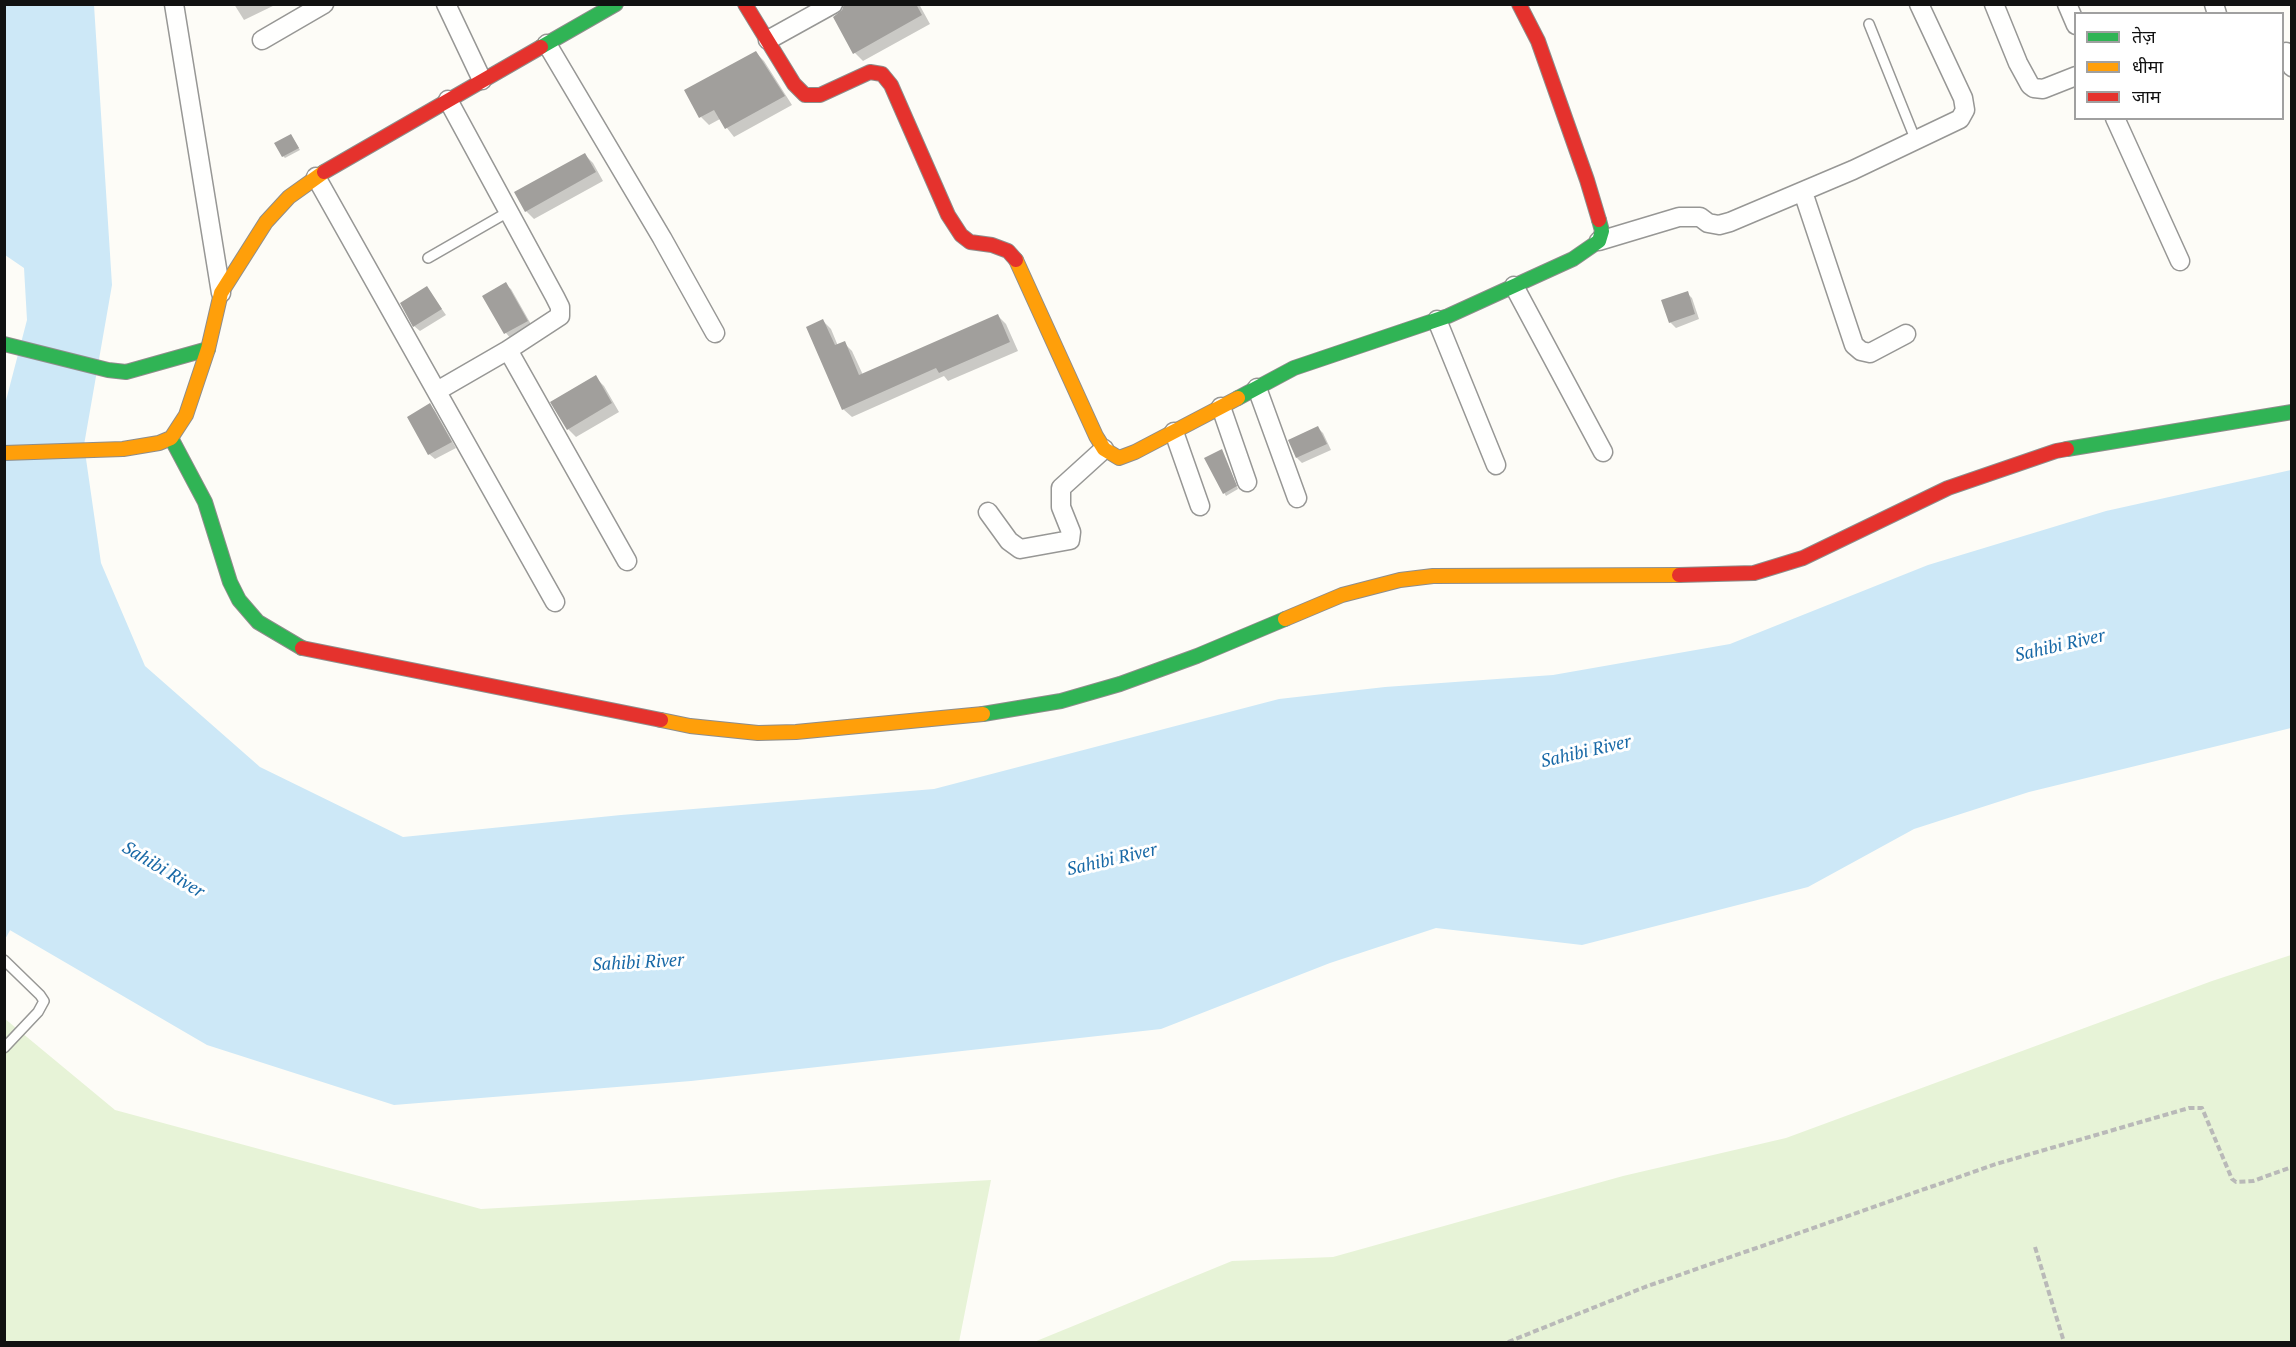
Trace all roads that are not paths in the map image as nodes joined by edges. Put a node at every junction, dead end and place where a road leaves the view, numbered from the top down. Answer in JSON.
{"nodes":[{"id":1,"x":174,"y":4,"type":"edge"},
{"id":2,"x":324,"y":4,"type":"edge"},
{"id":3,"x":446,"y":4,"type":"edge"},
{"id":4,"x":616,"y":4,"type":"edge"},
{"id":5,"x":745,"y":4,"type":"edge"},
{"id":6,"x":833,"y":4,"type":"edge"},
{"id":7,"x":1519,"y":4,"type":"edge"},
{"id":8,"x":1919,"y":4,"type":"edge"},
{"id":9,"x":1994,"y":4,"type":"edge"},
{"id":10,"x":2067,"y":4,"type":"edge"},
{"id":11,"x":2074,"y":20,"type":"edge"},
{"id":12,"x":1869,"y":24,"type":"dead end"},
{"id":13,"x":262,"y":40,"type":"dead end"},
{"id":14,"x":768,"y":40,"type":"junction"},
{"id":15,"x":547,"y":44,"type":"junction"},
{"id":16,"x":2074,"y":77,"type":"edge"},
{"id":17,"x":482,"y":80,"type":"junction"},
{"id":18,"x":448,"y":100,"type":"junction"},
{"id":19,"x":2116,"y":120,"type":"edge"},
{"id":20,"x":1916,"y":141,"type":"junction"},
{"id":21,"x":316,"y":177,"type":"junction"},
{"id":22,"x":1803,"y":192,"type":"junction"},
{"id":23,"x":508,"y":212,"type":"junction"},
{"id":24,"x":1599,"y":241,"type":"junction"},
{"id":25,"x":428,"y":258,"type":"dead end"},
{"id":26,"x":2180,"y":261,"type":"dead end"},
{"id":27,"x":1514,"y":286,"type":"junction"},
{"id":28,"x":221,"y":293,"type":"junction"},
{"id":29,"x":1437,"y":320,"type":"junction"},
{"id":30,"x":715,"y":333,"type":"dead end"},
{"id":31,"x":1906,"y":334,"type":"dead end"},
{"id":32,"x":6,"y":344,"type":"edge"},
{"id":33,"x":208,"y":349,"type":"junction"},
{"id":34,"x":508,"y":350,"type":"junction"},
{"id":35,"x":1257,"y":388,"type":"junction"},
{"id":36,"x":437,"y":390,"type":"junction"},
{"id":37,"x":1221,"y":407,"type":"junction"},
{"id":38,"x":2292,"y":412,"type":"edge"},
{"id":39,"x":1174,"y":432,"type":"junction"},
{"id":40,"x":171,"y":438,"type":"junction"},
{"id":41,"x":1104,"y":449,"type":"junction"},
{"id":42,"x":1603,"y":452,"type":"dead end"},
{"id":43,"x":4,"y":453,"type":"edge"},
{"id":44,"x":1496,"y":465,"type":"dead end"},
{"id":45,"x":1247,"y":482,"type":"dead end"},
{"id":46,"x":1297,"y":498,"type":"dead end"},
{"id":47,"x":1200,"y":506,"type":"dead end"},
{"id":48,"x":988,"y":512,"type":"dead end"},
{"id":49,"x":627,"y":561,"type":"dead end"},
{"id":50,"x":555,"y":602,"type":"dead end"},
{"id":51,"x":4,"y":960,"type":"edge"},
{"id":52,"x":4,"y":1048,"type":"edge"}],
"edges":[{"from":1,"to":28,"type":"street"},
{"from":2,"to":13,"type":"street"},
{"from":3,"to":17,"type":"street"},
{"from":4,"to":15,"type":"street"},
{"from":5,"to":14,"type":"street"},
{"from":6,"to":14,"type":"street"},
{"from":7,"to":24,"type":"street"},
{"from":8,"to":20,"type":"street"},
{"from":9,"to":16,"type":"street"},
{"from":10,"to":11,"type":"street"},
{"from":12,"to":20,"type":"lane"},
{"from":14,"to":41,"type":"street"},
{"from":15,"to":17,"type":"street"},
{"from":15,"to":30,"type":"street"},
{"from":17,"to":18,"type":"street"},
{"from":18,"to":21,"type":"street"},
{"from":18,"to":23,"type":"street"},
{"from":19,"to":26,"type":"street"},
{"from":20,"to":22,"type":"street"},
{"from":21,"to":28,"type":"street"},
{"from":21,"to":36,"type":"street"},
{"from":22,"to":24,"type":"street"},
{"from":22,"to":31,"type":"street"},
{"from":23,"to":25,"type":"lane"},
{"from":23,"to":34,"type":"street"},
{"from":24,"to":27,"type":"street"},
{"from":27,"to":29,"type":"street"},
{"from":27,"to":42,"type":"street"},
{"from":28,"to":33,"type":"street"},
{"from":29,"to":35,"type":"street"},
{"from":29,"to":44,"type":"street"},
{"from":32,"to":33,"type":"street"},
{"from":33,"to":40,"type":"street"},
{"from":34,"to":36,"type":"street"},
{"from":34,"to":49,"type":"street"},
{"from":35,"to":37,"type":"street"},
{"from":35,"to":46,"type":"street"},
{"from":36,"to":50,"type":"street"},
{"from":37,"to":39,"type":"street"},
{"from":37,"to":45,"type":"street"},
{"from":38,"to":40,"type":"street"},
{"from":39,"to":41,"type":"street"},
{"from":39,"to":47,"type":"street"},
{"from":40,"to":43,"type":"street"},
{"from":41,"to":48,"type":"street"},
{"from":51,"to":52,"type":"lane"}]}
